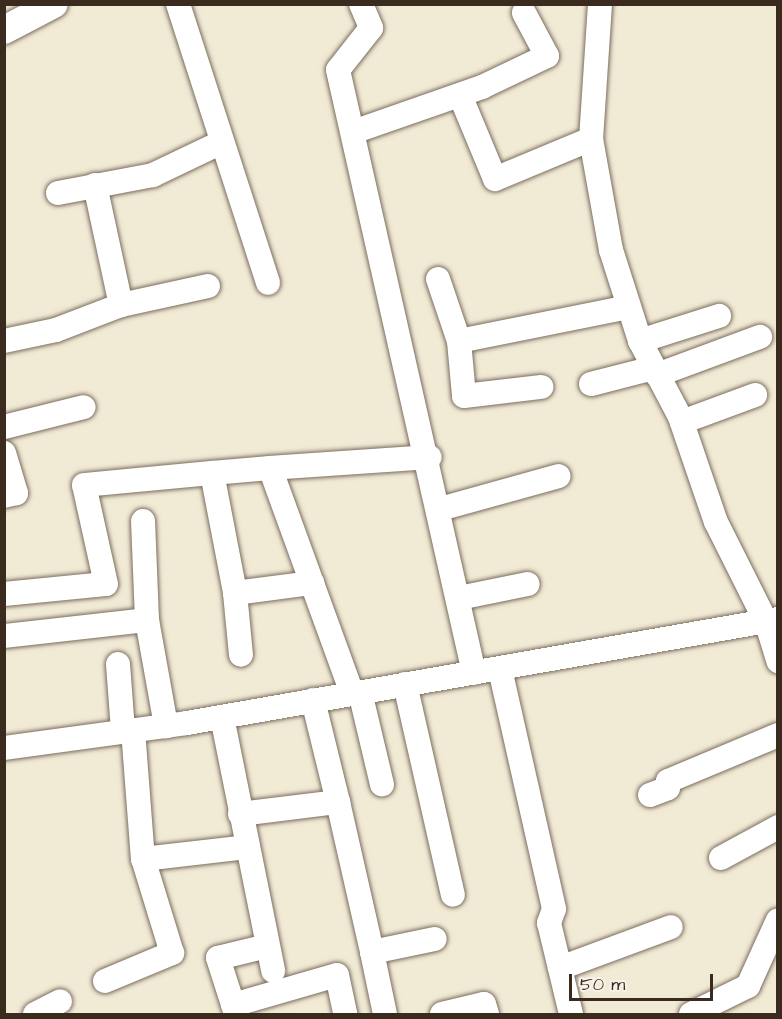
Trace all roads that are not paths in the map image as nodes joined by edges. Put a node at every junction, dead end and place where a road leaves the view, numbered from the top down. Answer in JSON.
{"nodes":[{"id":1,"x":178,"y":4,"type":"edge"},
{"id":2,"x":361,"y":4,"type":"edge"},
{"id":3,"x":600,"y":4,"type":"edge"},
{"id":4,"x":53,"y":5,"type":"edge"},
{"id":5,"x":524,"y":13,"type":"dead end"},
{"id":6,"x":4,"y":30,"type":"edge"},
{"id":7,"x":460,"y":95,"type":"junction"},
{"id":8,"x":353,"y":132,"type":"junction"},
{"id":9,"x":591,"y":139,"type":"junction"},
{"id":10,"x":222,"y":142,"type":"junction"},
{"id":11,"x":95,"y":185,"type":"junction"},
{"id":12,"x":58,"y":194,"type":"dead end"},
{"id":13,"x":438,"y":279,"type":"dead end"},
{"id":14,"x":268,"y":283,"type":"dead end"},
{"id":15,"x":208,"y":286,"type":"dead end"},
{"id":16,"x":121,"y":305,"type":"junction"},
{"id":17,"x":629,"y":307,"type":"junction"},
{"id":18,"x":719,"y":316,"type":"dead end"},
{"id":19,"x":759,"y":337,"type":"dead end"},
{"id":20,"x":4,"y":341,"type":"edge"},
{"id":21,"x":459,"y":341,"type":"junction"},
{"id":22,"x":640,"y":341,"type":"junction"},
{"id":23,"x":656,"y":372,"type":"junction"},
{"id":24,"x":591,"y":384,"type":"dead end"},
{"id":25,"x":541,"y":387,"type":"dead end"},
{"id":26,"x":755,"y":395,"type":"dead end"},
{"id":27,"x":84,"y":407,"type":"dead end"},
{"id":28,"x":682,"y":422,"type":"junction"},
{"id":29,"x":4,"y":427,"type":"edge"},
{"id":30,"x":4,"y":453,"type":"edge"},
{"id":31,"x":430,"y":457,"type":"junction"},
{"id":32,"x":270,"y":468,"type":"junction"},
{"id":33,"x":212,"y":472,"type":"junction"},
{"id":34,"x":559,"y":476,"type":"dead end"},
{"id":35,"x":4,"y":496,"type":"edge"},
{"id":36,"x":441,"y":509,"type":"junction"},
{"id":37,"x":143,"y":521,"type":"dead end"},
{"id":38,"x":312,"y":583,"type":"junction"},
{"id":39,"x":528,"y":584,"type":"dead end"},
{"id":40,"x":235,"y":593,"type":"junction"},
{"id":41,"x":4,"y":594,"type":"edge"},
{"id":42,"x":459,"y":598,"type":"junction"},
{"id":43,"x":147,"y":620,"type":"junction"},
{"id":44,"x":772,"y":621,"type":"edge"},
{"id":45,"x":4,"y":636,"type":"edge"},
{"id":46,"x":242,"y":655,"type":"dead end"},
{"id":47,"x":777,"y":661,"type":"edge"},
{"id":48,"x":118,"y":664,"type":"dead end"},
{"id":49,"x":500,"y":669,"type":"junction"},
{"id":50,"x":474,"y":673,"type":"junction"},
{"id":51,"x":405,"y":684,"type":"junction"},
{"id":52,"x":356,"y":692,"type":"junction"},
{"id":53,"x":313,"y":700,"type":"junction"},
{"id":54,"x":222,"y":717,"type":"junction"},
{"id":55,"x":166,"y":726,"type":"junction"},
{"id":56,"x":128,"y":730,"type":"junction"},
{"id":57,"x":777,"y":735,"type":"edge"},
{"id":58,"x":4,"y":748,"type":"edge"},
{"id":59,"x":382,"y":784,"type":"dead end"},
{"id":60,"x":650,"y":795,"type":"dead end"},
{"id":61,"x":338,"y":802,"type":"junction"},
{"id":62,"x":240,"y":814,"type":"junction"},
{"id":63,"x":777,"y":827,"type":"edge"},
{"id":64,"x":246,"y":847,"type":"junction"},
{"id":65,"x":722,"y":858,"type":"dead end"},
{"id":66,"x":143,"y":859,"type":"junction"},
{"id":67,"x":453,"y":895,"type":"dead end"},
{"id":68,"x":777,"y":920,"type":"edge"},
{"id":69,"x":670,"y":927,"type":"dead end"},
{"id":70,"x":435,"y":939,"type":"dead end"},
{"id":71,"x":267,"y":945,"type":"junction"},
{"id":72,"x":372,"y":952,"type":"junction"},
{"id":73,"x":560,"y":968,"type":"junction"},
{"id":74,"x":273,"y":971,"type":"dead end"},
{"id":75,"x":105,"y":981,"type":"dead end"},
{"id":76,"x":60,"y":1001,"type":"dead end"},
{"id":77,"x":234,"y":1010,"type":"edge"},
{"id":78,"x":35,"y":1014,"type":"edge"},
{"id":79,"x":345,"y":1014,"type":"edge"},
{"id":80,"x":385,"y":1014,"type":"edge"},
{"id":81,"x":442,"y":1014,"type":"edge"},
{"id":82,"x":487,"y":1014,"type":"edge"},
{"id":83,"x":571,"y":1014,"type":"edge"},
{"id":84,"x":690,"y":1014,"type":"edge"}],
"edges":[{"from":1,"to":10,"type":"street"},
{"from":2,"to":8,"type":"street"},
{"from":3,"to":9,"type":"street"},
{"from":4,"to":6,"type":"street"},
{"from":5,"to":7,"type":"street"},
{"from":7,"to":8,"type":"street"},
{"from":7,"to":9,"type":"street"},
{"from":8,"to":31,"type":"street"},
{"from":9,"to":17,"type":"street"},
{"from":10,"to":11,"type":"street"},
{"from":10,"to":14,"type":"street"},
{"from":11,"to":12,"type":"street"},
{"from":11,"to":16,"type":"street"},
{"from":13,"to":21,"type":"street"},
{"from":15,"to":16,"type":"street"},
{"from":16,"to":20,"type":"street"},
{"from":17,"to":21,"type":"street"},
{"from":17,"to":22,"type":"street"},
{"from":18,"to":22,"type":"street"},
{"from":19,"to":23,"type":"street"},
{"from":21,"to":25,"type":"street"},
{"from":22,"to":23,"type":"street"},
{"from":23,"to":24,"type":"street"},
{"from":23,"to":28,"type":"street"},
{"from":26,"to":28,"type":"street"},
{"from":27,"to":29,"type":"street"},
{"from":28,"to":44,"type":"street"},
{"from":30,"to":35,"type":"street"},
{"from":31,"to":32,"type":"street"},
{"from":31,"to":36,"type":"street"},
{"from":32,"to":33,"type":"street"},
{"from":32,"to":38,"type":"street"},
{"from":33,"to":40,"type":"street"},
{"from":33,"to":41,"type":"street"},
{"from":34,"to":36,"type":"street"},
{"from":36,"to":42,"type":"street"},
{"from":37,"to":43,"type":"street"},
{"from":38,"to":40,"type":"street"},
{"from":38,"to":52,"type":"street"},
{"from":39,"to":42,"type":"street"},
{"from":40,"to":46,"type":"street"},
{"from":42,"to":50,"type":"street"},
{"from":43,"to":45,"type":"street"},
{"from":43,"to":55,"type":"street"},
{"from":44,"to":47,"type":"street"},
{"from":44,"to":49,"type":"street"},
{"from":48,"to":56,"type":"street"},
{"from":49,"to":50,"type":"street"},
{"from":49,"to":73,"type":"street"},
{"from":50,"to":51,"type":"street"},
{"from":51,"to":52,"type":"street"},
{"from":51,"to":67,"type":"street"},
{"from":52,"to":53,"type":"street"},
{"from":52,"to":59,"type":"street"},
{"from":53,"to":54,"type":"street"},
{"from":53,"to":61,"type":"street"},
{"from":54,"to":55,"type":"street"},
{"from":54,"to":62,"type":"street"},
{"from":55,"to":56,"type":"street"},
{"from":56,"to":58,"type":"street"},
{"from":56,"to":66,"type":"street"},
{"from":57,"to":60,"type":"street"},
{"from":61,"to":62,"type":"street"},
{"from":61,"to":72,"type":"street"},
{"from":62,"to":64,"type":"street"},
{"from":63,"to":65,"type":"street"},
{"from":64,"to":66,"type":"street"},
{"from":64,"to":71,"type":"street"},
{"from":66,"to":75,"type":"street"},
{"from":68,"to":84,"type":"street"},
{"from":69,"to":73,"type":"street"},
{"from":70,"to":72,"type":"street"},
{"from":71,"to":74,"type":"street"},
{"from":71,"to":77,"type":"street"},
{"from":72,"to":80,"type":"street"},
{"from":73,"to":83,"type":"street"},
{"from":76,"to":78,"type":"street"},
{"from":77,"to":79,"type":"street"},
{"from":81,"to":82,"type":"street"}]}
